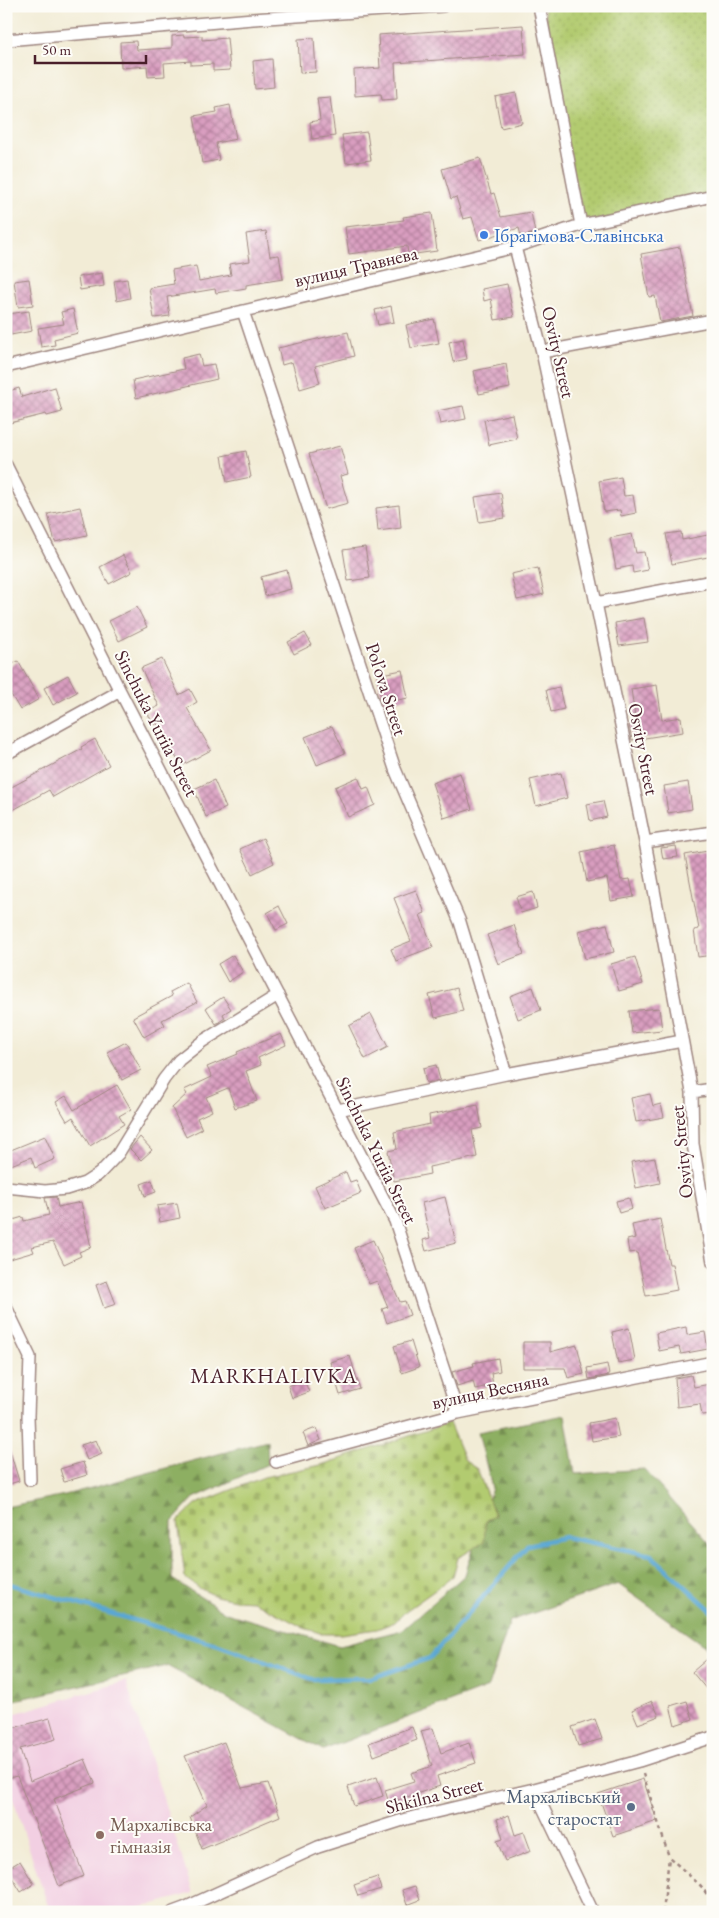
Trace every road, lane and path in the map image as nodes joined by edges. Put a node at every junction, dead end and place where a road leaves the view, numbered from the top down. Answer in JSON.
{"nodes":[{"id":1,"x":443,"y":6,"type":"edge"},
{"id":2,"x":539,"y":6,"type":"edge"},
{"id":3,"x":6,"y":40,"type":"edge"},
{"id":4,"x":713,"y":196,"type":"edge"},
{"id":5,"x":581,"y":225,"type":"junction"},
{"id":6,"x":514,"y":247,"type":"junction"},
{"id":7,"x":243,"y":311,"type":"junction"},
{"id":8,"x":713,"y":320,"type":"edge"},
{"id":9,"x":542,"y":352,"type":"junction"},
{"id":10,"x":6,"y":367,"type":"edge"},
{"id":11,"x":6,"y":465,"type":"edge"},
{"id":12,"x":713,"y":581,"type":"edge"},
{"id":13,"x":596,"y":602,"type":"junction"},
{"id":14,"x":120,"y":691,"type":"junction"},
{"id":15,"x":6,"y":754,"type":"edge"},
{"id":16,"x":713,"y":832,"type":"edge"},
{"id":17,"x":645,"y":842,"type":"junction"},
{"id":18,"x":278,"y":995,"type":"junction"},
{"id":19,"x":682,"y":1041,"type":"junction"},
{"id":20,"x":506,"y":1074,"type":"junction"},
{"id":21,"x":713,"y":1089,"type":"edge"},
{"id":22,"x":692,"y":1092,"type":"junction"},
{"id":23,"x":338,"y":1110,"type":"junction"},
{"id":24,"x":6,"y":1187,"type":"edge"},
{"id":25,"x":713,"y":1262,"type":"edge"},
{"id":26,"x":6,"y":1307,"type":"edge"},
{"id":27,"x":713,"y":1362,"type":"edge"},
{"id":28,"x":458,"y":1413,"type":"junction"},
{"id":29,"x":276,"y":1462,"type":"dead end"},
{"id":30,"x":30,"y":1480,"type":"dead end"},
{"id":31,"x":713,"y":1737,"type":"edge"},
{"id":32,"x":638,"y":1760,"type":"junction"},
{"id":33,"x":534,"y":1789,"type":"junction"},
{"id":34,"x":669,"y":1857,"type":"junction"},
{"id":35,"x":713,"y":1903,"type":"edge"},
{"id":36,"x":173,"y":1912,"type":"edge"},
{"id":37,"x":593,"y":1912,"type":"edge"},
{"id":38,"x":663,"y":1912,"type":"edge"}],
"edges":[{"from":1,"to":3,"type":"street"},
{"from":2,"to":5,"type":"street"},
{"from":4,"to":5,"type":"street","name":"вулиця Травнева"},
{"from":5,"to":6,"type":"street","name":"вулиця Травнева"},
{"from":6,"to":7,"type":"street","name":"вулиця Травнева"},
{"from":6,"to":9,"type":"street","name":"Osvity Street"},
{"from":7,"to":10,"type":"street","name":"вулиця Травнева"},
{"from":7,"to":20,"type":"street","name":"Pol’ova Street"},
{"from":8,"to":9,"type":"street"},
{"from":9,"to":13,"type":"street","name":"Osvity Street"},
{"from":11,"to":14,"type":"street","name":"Sinchuka Yuriia Street"},
{"from":12,"to":13,"type":"street"},
{"from":13,"to":17,"type":"street","name":"Osvity Street"},
{"from":14,"to":15,"type":"street"},
{"from":14,"to":18,"type":"street","name":"Sinchuka Yuriia Street"},
{"from":16,"to":17,"type":"street"},
{"from":17,"to":19,"type":"street","name":"Osvity Street"},
{"from":18,"to":23,"type":"street","name":"Sinchuka Yuriia Street"},
{"from":18,"to":24,"type":"street"},
{"from":19,"to":20,"type":"street"},
{"from":19,"to":22,"type":"street","name":"Osvity Street"},
{"from":20,"to":23,"type":"street"},
{"from":21,"to":22,"type":"street"},
{"from":22,"to":25,"type":"street","name":"Osvity Street"},
{"from":23,"to":28,"type":"street","name":"Sinchuka Yuriia Street"},
{"from":26,"to":30,"type":"street"},
{"from":27,"to":28,"type":"street","name":"вулиця Весняна"},
{"from":28,"to":29,"type":"street","name":"вулиця Весняна"},
{"from":31,"to":32,"type":"street","name":"Shkilna Street"},
{"from":32,"to":33,"type":"street","name":"Shkilna Street"},
{"from":32,"to":34,"type":"path"},
{"from":33,"to":36,"type":"street","name":"Shkilna Street"},
{"from":33,"to":37,"type":"street"},
{"from":34,"to":35,"type":"path"},
{"from":34,"to":38,"type":"path"}]}
